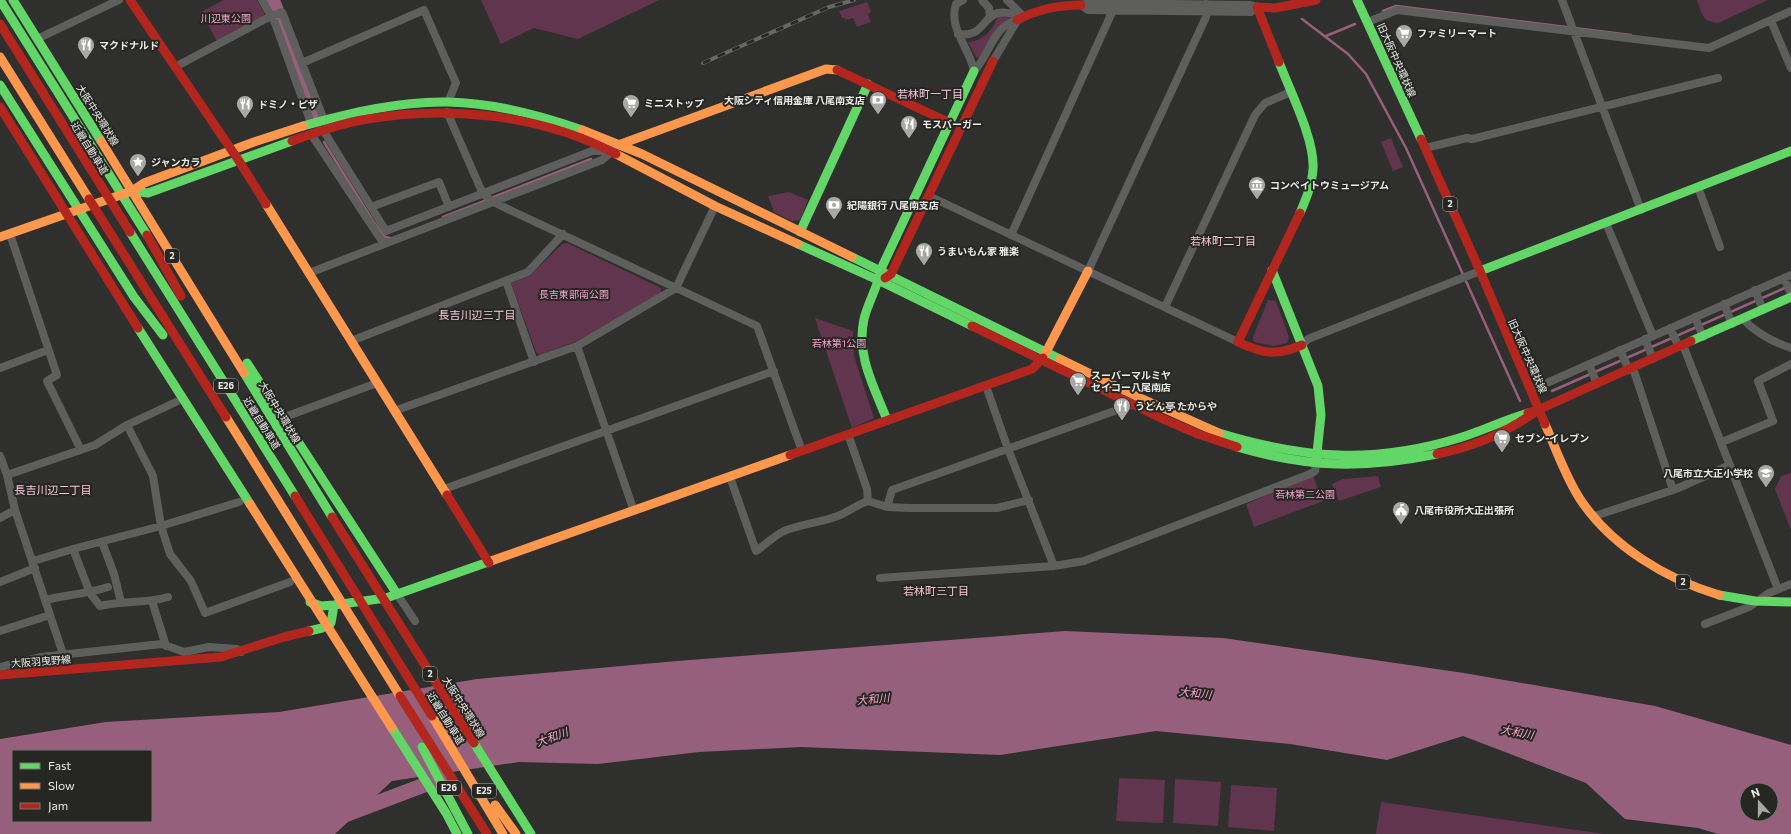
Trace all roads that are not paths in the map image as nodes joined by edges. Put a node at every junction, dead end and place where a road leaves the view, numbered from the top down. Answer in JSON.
{"nodes":[{"id":1,"x":0,"y":0,"type":"edge"},
{"id":2,"x":13,"y":0,"type":"edge"},
{"id":3,"x":119,"y":0,"type":"edge"},
{"id":4,"x":130,"y":0,"type":"edge"},
{"id":5,"x":262,"y":0,"type":"edge"},
{"id":6,"x":963,"y":0,"type":"edge"},
{"id":7,"x":982,"y":0,"type":"edge"},
{"id":8,"x":1008,"y":0,"type":"edge"},
{"id":9,"x":1316,"y":0,"type":"edge"},
{"id":10,"x":1357,"y":0,"type":"edge"},
{"id":11,"x":1562,"y":0,"type":"edge"},
{"id":12,"x":1081,"y":5,"type":"junction"},
{"id":13,"x":1258,"y":7,"type":"junction"},
{"id":14,"x":1206,"y":8,"type":"junction"},
{"id":15,"x":1114,"y":10,"type":"junction"},
{"id":16,"x":1791,"y":12,"type":"edge"},
{"id":17,"x":271,"y":16,"type":"junction"},
{"id":18,"x":990,"y":17,"type":"junction"},
{"id":19,"x":1020,"y":19,"type":"junction"},
{"id":20,"x":1770,"y":21,"type":"junction"},
{"id":21,"x":1368,"y":22,"type":"junction"},
{"id":22,"x":0,"y":24,"type":"edge"},
{"id":23,"x":1573,"y":28,"type":"junction"},
{"id":24,"x":958,"y":34,"type":"junction"},
{"id":25,"x":37,"y":38,"type":"junction"},
{"id":26,"x":0,"y":58,"type":"edge"},
{"id":27,"x":993,"y":61,"type":"joint"},
{"id":28,"x":302,"y":63,"type":"junction"},
{"id":29,"x":175,"y":67,"type":"junction"},
{"id":30,"x":1791,"y":68,"type":"edge"},
{"id":31,"x":974,"y":71,"type":"junction"},
{"id":32,"x":1718,"y":78,"type":"dead end"},
{"id":33,"x":868,"y":84,"type":"junction"},
{"id":34,"x":0,"y":85,"type":"edge"},
{"id":35,"x":1291,"y":92,"type":"junction"},
{"id":36,"x":448,"y":102,"type":"junction"},
{"id":37,"x":1603,"y":106,"type":"junction"},
{"id":38,"x":0,"y":107,"type":"edge"},
{"id":39,"x":447,"y":112,"type":"junction"},
{"id":40,"x":3,"y":117,"type":"edge"},
{"id":41,"x":324,"y":120,"type":"junction"},
{"id":42,"x":311,"y":123,"type":"junction"},
{"id":43,"x":950,"y":123,"type":"junction"},
{"id":44,"x":323,"y":130,"type":"junction"},
{"id":45,"x":311,"y":134,"type":"junction"},
{"id":46,"x":621,"y":144,"type":"junction"},
{"id":47,"x":1425,"y":148,"type":"junction"},
{"id":48,"x":232,"y":151,"type":"junction"},
{"id":49,"x":1791,"y":151,"type":"edge"},
{"id":50,"x":612,"y":152,"type":"junction"},
{"id":51,"x":239,"y":161,"type":"junction"},
{"id":52,"x":1698,"y":187,"type":"junction"},
{"id":53,"x":132,"y":191,"type":"junction"},
{"id":54,"x":483,"y":194,"type":"junction"},
{"id":55,"x":929,"y":196,"type":"junction"},
{"id":56,"x":493,"y":202,"type":"junction"},
{"id":57,"x":716,"y":206,"type":"junction"},
{"id":58,"x":371,"y":207,"type":"junction"},
{"id":59,"x":449,"y":207,"type":"junction"},
{"id":60,"x":1641,"y":210,"type":"junction"},
{"id":61,"x":67,"y":214,"type":"junction"},
{"id":62,"x":1606,"y":223,"type":"junction"},
{"id":63,"x":800,"y":232,"type":"junction"},
{"id":64,"x":10,"y":234,"type":"junction"},
{"id":65,"x":564,"y":234,"type":"junction"},
{"id":66,"x":1011,"y":235,"type":"junction"},
{"id":67,"x":0,"y":237,"type":"edge"},
{"id":68,"x":384,"y":244,"type":"junction"},
{"id":69,"x":1720,"y":247,"type":"dead end"},
{"id":70,"x":881,"y":269,"type":"junction"},
{"id":71,"x":1272,"y":270,"type":"junction"},
{"id":72,"x":1088,"y":271,"type":"junction"},
{"id":73,"x":1480,"y":271,"type":"junction"},
{"id":74,"x":309,"y":273,"type":"junction"},
{"id":75,"x":891,"y":274,"type":"junction"},
{"id":76,"x":1787,"y":276,"type":"edge"},
{"id":77,"x":506,"y":281,"type":"junction"},
{"id":78,"x":880,"y":282,"type":"junction"},
{"id":79,"x":676,"y":288,"type":"junction"},
{"id":80,"x":1756,"y":290,"type":"junction"},
{"id":81,"x":1790,"y":293,"type":"edge"},
{"id":82,"x":1724,"y":304,"type":"junction"},
{"id":83,"x":1762,"y":306,"type":"junction"},
{"id":84,"x":1165,"y":307,"type":"junction"},
{"id":85,"x":206,"y":313,"type":"junction"},
{"id":86,"x":1695,"y":317,"type":"junction"},
{"id":87,"x":1743,"y":319,"type":"junction"},
{"id":88,"x":1731,"y":320,"type":"junction"},
{"id":89,"x":1670,"y":328,"type":"junction"},
{"id":90,"x":1701,"y":333,"type":"junction"},
{"id":91,"x":1653,"y":336,"type":"junction"},
{"id":92,"x":1645,"y":340,"type":"junction"},
{"id":93,"x":351,"y":341,"type":"junction"},
{"id":94,"x":1238,"y":342,"type":"junction"},
{"id":95,"x":1679,"y":344,"type":"junction"},
{"id":96,"x":1302,"y":345,"type":"junction"},
{"id":97,"x":577,"y":346,"type":"junction"},
{"id":98,"x":151,"y":348,"type":"junction"},
{"id":99,"x":1791,"y":348,"type":"edge"},
{"id":100,"x":48,"y":350,"type":"junction"},
{"id":101,"x":1620,"y":350,"type":"junction"},
{"id":102,"x":1651,"y":355,"type":"junction"},
{"id":103,"x":1044,"y":356,"type":"junction"},
{"id":104,"x":534,"y":362,"type":"junction"},
{"id":105,"x":1589,"y":364,"type":"junction"},
{"id":106,"x":1791,"y":364,"type":"edge"},
{"id":107,"x":1629,"y":367,"type":"junction"},
{"id":108,"x":0,"y":368,"type":"edge"},
{"id":109,"x":774,"y":371,"type":"junction"},
{"id":110,"x":1595,"y":380,"type":"junction"},
{"id":111,"x":377,"y":383,"type":"junction"},
{"id":112,"x":986,"y":386,"type":"junction"},
{"id":113,"x":1531,"y":390,"type":"junction"},
{"id":114,"x":176,"y":402,"type":"junction"},
{"id":115,"x":1134,"y":404,"type":"junction"},
{"id":116,"x":1540,"y":409,"type":"junction"},
{"id":117,"x":394,"y":411,"type":"junction"},
{"id":118,"x":282,"y":418,"type":"junction"},
{"id":119,"x":887,"y":420,"type":"junction"},
{"id":120,"x":127,"y":425,"type":"junction"},
{"id":121,"x":607,"y":431,"type":"junction"},
{"id":122,"x":848,"y":434,"type":"junction"},
{"id":123,"x":1722,"y":442,"type":"junction"},
{"id":124,"x":242,"y":444,"type":"junction"},
{"id":125,"x":1008,"y":449,"type":"junction"},
{"id":126,"x":81,"y":450,"type":"junction"},
{"id":127,"x":802,"y":451,"type":"junction"},
{"id":128,"x":0,"y":456,"type":"edge"},
{"id":129,"x":1317,"y":460,"type":"junction"},
{"id":130,"x":1730,"y":465,"type":"junction"},
{"id":131,"x":7,"y":475,"type":"junction"},
{"id":132,"x":730,"y":477,"type":"junction"},
{"id":133,"x":444,"y":489,"type":"junction"},
{"id":134,"x":1673,"y":490,"type":"junction"},
{"id":135,"x":1028,"y":500,"type":"junction"},
{"id":136,"x":868,"y":501,"type":"junction"},
{"id":137,"x":239,"y":502,"type":"junction"},
{"id":138,"x":887,"y":507,"type":"junction"},
{"id":139,"x":15,"y":510,"type":"junction"},
{"id":140,"x":634,"y":511,"type":"junction"},
{"id":141,"x":1595,"y":516,"type":"junction"},
{"id":142,"x":0,"y":518,"type":"edge"},
{"id":143,"x":161,"y":526,"type":"junction"},
{"id":144,"x":314,"y":528,"type":"junction"},
{"id":145,"x":102,"y":542,"type":"junction"},
{"id":146,"x":73,"y":549,"type":"junction"},
{"id":147,"x":489,"y":563,"type":"junction"},
{"id":148,"x":34,"y":565,"type":"junction"},
{"id":149,"x":1054,"y":566,"type":"junction"},
{"id":150,"x":880,"y":578,"type":"dead end"},
{"id":151,"x":0,"y":582,"type":"edge"},
{"id":152,"x":290,"y":582,"type":"junction"},
{"id":153,"x":1791,"y":584,"type":"edge"},
{"id":154,"x":331,"y":585,"type":"junction"},
{"id":155,"x":108,"y":587,"type":"dead end"},
{"id":156,"x":1778,"y":589,"type":"junction"},
{"id":157,"x":90,"y":593,"type":"junction"},
{"id":158,"x":397,"y":594,"type":"junction"},
{"id":159,"x":168,"y":597,"type":"dead end"},
{"id":160,"x":46,"y":600,"type":"junction"},
{"id":161,"x":152,"y":601,"type":"junction"},
{"id":162,"x":121,"y":602,"type":"junction"},
{"id":163,"x":1758,"y":602,"type":"junction"},
{"id":164,"x":1791,"y":602,"type":"edge"},
{"id":165,"x":334,"y":605,"type":"junction"},
{"id":166,"x":50,"y":615,"type":"junction"},
{"id":167,"x":415,"y":621,"type":"dead end"},
{"id":168,"x":1705,"y":624,"type":"dead end"},
{"id":169,"x":0,"y":631,"type":"edge"},
{"id":170,"x":166,"y":646,"type":"junction"},
{"id":171,"x":242,"y":653,"type":"junction"},
{"id":172,"x":63,"y":654,"type":"junction"},
{"id":173,"x":0,"y":667,"type":"edge"},
{"id":174,"x":0,"y":675,"type":"edge"},
{"id":175,"x":420,"y":742,"type":"junction"},
{"id":176,"x":452,"y":748,"type":"junction"},
{"id":177,"x":457,"y":834,"type":"edge"},
{"id":178,"x":468,"y":834,"type":"edge"},
{"id":179,"x":476,"y":834,"type":"edge"},
{"id":180,"x":487,"y":834,"type":"edge"},
{"id":181,"x":503,"y":834,"type":"edge"},
{"id":182,"x":516,"y":834,"type":"edge"},
{"id":183,"x":531,"y":834,"type":"edge"}],
"edges":[{"from":1,"to":144,"type":"main road"},
{"from":2,"to":25,"type":"main road","name":"大阪中央環状線","number":"2"},
{"from":3,"to":25,"type":"street"},
{"from":4,"to":29,"type":"main road"},
{"from":5,"to":17,"type":"street"},
{"from":6,"to":24,"type":"street"},
{"from":7,"to":18,"type":"street"},
{"from":8,"to":19,"type":"street"},
{"from":9,"to":13,"type":"main road"},
{"from":10,"to":21,"type":"main road","name":"旧大阪中央環状線","number":"2"},
{"from":11,"to":23,"type":"street"},
{"from":12,"to":14,"type":"street"},
{"from":12,"to":15,"type":"street"},
{"from":12,"to":19,"type":"main road"},
{"from":13,"to":14,"type":"street"},
{"from":13,"to":35,"type":"main road"},
{"from":14,"to":15,"type":"street"},
{"from":14,"to":72,"type":"street"},
{"from":15,"to":66,"type":"street"},
{"from":16,"to":20,"type":"street"},
{"from":17,"to":28,"type":"street"},
{"from":17,"to":29,"type":"street"},
{"from":17,"to":42,"type":"street"},
{"from":18,"to":19,"type":"street"},
{"from":18,"to":24,"type":"street"},
{"from":19,"to":27,"type":"street"},
{"from":19,"to":31,"type":"street"},
{"from":20,"to":23,"type":"street"},
{"from":20,"to":30,"type":"street"},
{"from":21,"to":23,"type":"street"},
{"from":21,"to":47,"type":"main road","name":"旧大阪中央環状線","number":"2"},
{"from":22,"to":144,"type":"main road","name":"近畿自動車道","number":"E26"},
{"from":23,"to":37,"type":"street"},
{"from":24,"to":31,"type":"street"},
{"from":25,"to":53,"type":"main road","name":"大阪中央環状線","number":"2"},
{"from":26,"to":124,"type":"main road","number":"E26"},
{"from":27,"to":55,"type":"main road"},
{"from":28,"to":36,"type":"street"},
{"from":28,"to":41,"type":"street"},
{"from":29,"to":48,"type":"main road"},
{"from":31,"to":43,"type":"main road"},
{"from":32,"to":37,"type":"street"},
{"from":33,"to":43,"type":"main road"},
{"from":33,"to":46,"type":"main road"},
{"from":33,"to":63,"type":"main road"},
{"from":34,"to":124,"type":"main road"},
{"from":35,"to":71,"type":"main road"},
{"from":35,"to":84,"type":"street"},
{"from":36,"to":41,"type":"main road"},
{"from":36,"to":46,"type":"main road"},
{"from":37,"to":47,"type":"street"},
{"from":37,"to":60,"type":"street"},
{"from":38,"to":40,"type":"main road"},
{"from":39,"to":44,"type":"main road"},
{"from":39,"to":50,"type":"main road"},
{"from":39,"to":54,"type":"street"},
{"from":40,"to":61,"type":"main road"},
{"from":41,"to":42,"type":"main road"},
{"from":42,"to":48,"type":"main road"},
{"from":43,"to":70,"type":"main road"},
{"from":44,"to":45,"type":"main road"},
{"from":44,"to":58,"type":"street"},
{"from":45,"to":51,"type":"main road"},
{"from":45,"to":68,"type":"street"},
{"from":46,"to":50,"type":"street"},
{"from":46,"to":63,"type":"main road"},
{"from":47,"to":73,"type":"main road","name":"旧大阪中央環状線","number":"2"},
{"from":48,"to":51,"type":"main road"},
{"from":48,"to":53,"type":"main road"},
{"from":49,"to":52,"type":"main road"},
{"from":50,"to":54,"type":"street"},
{"from":50,"to":56,"type":"street"},
{"from":50,"to":57,"type":"main road"},
{"from":51,"to":53,"type":"main road"},
{"from":51,"to":74,"type":"main road"},
{"from":52,"to":60,"type":"main road"},
{"from":52,"to":69,"type":"street"},
{"from":53,"to":61,"type":"main road"},
{"from":53,"to":85,"type":"main road","name":"大阪中央環状線","number":"2"},
{"from":54,"to":56,"type":"street"},
{"from":54,"to":59,"type":"street"},
{"from":55,"to":66,"type":"street"},
{"from":55,"to":75,"type":"main road"},
{"from":56,"to":65,"type":"street"},
{"from":56,"to":68,"type":"street"},
{"from":57,"to":78,"type":"main road"},
{"from":57,"to":79,"type":"street"},
{"from":58,"to":59,"type":"street"},
{"from":58,"to":59,"type":"street"},
{"from":60,"to":62,"type":"main road"},
{"from":61,"to":64,"type":"main road"},
{"from":61,"to":98,"type":"main road"},
{"from":62,"to":73,"type":"main road"},
{"from":62,"to":91,"type":"street"},
{"from":63,"to":70,"type":"main road"},
{"from":64,"to":67,"type":"main road"},
{"from":64,"to":100,"type":"street"},
{"from":65,"to":77,"type":"street"},
{"from":65,"to":79,"type":"street"},
{"from":66,"to":72,"type":"street"},
{"from":68,"to":74,"type":"street"},
{"from":70,"to":75,"type":"main road"},
{"from":70,"to":78,"type":"main road"},
{"from":71,"to":94,"type":"main road"},
{"from":71,"to":96,"type":"main road"},
{"from":72,"to":84,"type":"street"},
{"from":72,"to":103,"type":"main road"},
{"from":73,"to":96,"type":"street"},
{"from":73,"to":113,"type":"main road","name":"旧大阪中央環状線","number":"2"},
{"from":74,"to":93,"type":"main road"},
{"from":75,"to":78,"type":"main road"},
{"from":75,"to":103,"type":"main road"},
{"from":76,"to":80,"type":"street"},
{"from":76,"to":81,"type":"street"},
{"from":77,"to":93,"type":"street"},
{"from":77,"to":104,"type":"street"},
{"from":78,"to":103,"type":"main road"},
{"from":78,"to":119,"type":"main road"},
{"from":79,"to":97,"type":"street"},
{"from":79,"to":109,"type":"street"},
{"from":80,"to":82,"type":"street"},
{"from":80,"to":83,"type":"street"},
{"from":81,"to":83,"type":"main road"},
{"from":82,"to":86,"type":"street"},
{"from":82,"to":88,"type":"street"},
{"from":83,"to":87,"type":"main road"},
{"from":84,"to":94,"type":"street"},
{"from":85,"to":118,"type":"main road"},
{"from":85,"to":183,"type":"main road","name":"大阪中央環状線","number":"2"},
{"from":86,"to":89,"type":"street"},
{"from":86,"to":90,"type":"street"},
{"from":87,"to":88,"type":"main road"},
{"from":87,"to":99,"type":"street"},
{"from":88,"to":90,"type":"main road"},
{"from":89,"to":91,"type":"street"},
{"from":89,"to":95,"type":"street"},
{"from":90,"to":95,"type":"main road"},
{"from":91,"to":92,"type":"street"},
{"from":92,"to":101,"type":"street"},
{"from":92,"to":102,"type":"street"},
{"from":93,"to":111,"type":"main road"},
{"from":94,"to":96,"type":"main road"},
{"from":95,"to":102,"type":"main road"},
{"from":95,"to":123,"type":"street"},
{"from":96,"to":129,"type":"main road"},
{"from":97,"to":104,"type":"street"},
{"from":97,"to":121,"type":"street"},
{"from":98,"to":114,"type":"main road"},
{"from":98,"to":177,"type":"main road"},
{"from":100,"to":108,"type":"street"},
{"from":100,"to":126,"type":"street"},
{"from":101,"to":105,"type":"street"},
{"from":101,"to":107,"type":"street"},
{"from":102,"to":107,"type":"main road"},
{"from":103,"to":112,"type":"main road"},
{"from":103,"to":115,"type":"main road"},
{"from":103,"to":129,"type":"main road"},
{"from":104,"to":117,"type":"street"},
{"from":105,"to":110,"type":"street"},
{"from":105,"to":113,"type":"street"},
{"from":106,"to":123,"type":"street"},
{"from":107,"to":110,"type":"main road"},
{"from":107,"to":134,"type":"street"},
{"from":109,"to":121,"type":"street"},
{"from":109,"to":127,"type":"street"},
{"from":110,"to":116,"type":"main road"},
{"from":111,"to":117,"type":"main road"},
{"from":111,"to":118,"type":"street"},
{"from":112,"to":119,"type":"main road"},
{"from":112,"to":125,"type":"street"},
{"from":113,"to":116,"type":"main road","name":"旧大阪中央環状線","number":"2"},
{"from":114,"to":120,"type":"street"},
{"from":114,"to":137,"type":"main road"},
{"from":115,"to":125,"type":"street"},
{"from":115,"to":129,"type":"main road"},
{"from":116,"to":129,"type":"main road"},
{"from":116,"to":141,"type":"main road","name":"旧大阪中央環状線","number":"2"},
{"from":117,"to":133,"type":"main road"},
{"from":118,"to":158,"type":"main road"},
{"from":119,"to":122,"type":"main road"},
{"from":120,"to":126,"type":"street"},
{"from":120,"to":143,"type":"street"},
{"from":121,"to":133,"type":"street"},
{"from":121,"to":140,"type":"street"},
{"from":122,"to":127,"type":"main road"},
{"from":122,"to":136,"type":"street"},
{"from":123,"to":130,"type":"street"},
{"from":124,"to":154,"type":"main road","number":"E26"},
{"from":125,"to":135,"type":"street"},
{"from":125,"to":138,"type":"street"},
{"from":126,"to":131,"type":"street"},
{"from":127,"to":132,"type":"main road"},
{"from":128,"to":131,"type":"street"},
{"from":129,"to":149,"type":"street"},
{"from":130,"to":134,"type":"street"},
{"from":130,"to":156,"type":"street"},
{"from":131,"to":139,"type":"street"},
{"from":132,"to":136,"type":"street"},
{"from":132,"to":140,"type":"main road"},
{"from":133,"to":147,"type":"main road"},
{"from":134,"to":141,"type":"street"},
{"from":135,"to":138,"type":"street"},
{"from":135,"to":149,"type":"street"},
{"from":136,"to":138,"type":"street"},
{"from":137,"to":143,"type":"street"},
{"from":137,"to":152,"type":"main road"},
{"from":139,"to":142,"type":"street"},
{"from":139,"to":148,"type":"street"},
{"from":140,"to":147,"type":"main road"},
{"from":141,"to":163,"type":"main road","name":"旧大阪中央環状線","number":"2"},
{"from":143,"to":145,"type":"street"},
{"from":143,"to":152,"type":"street"},
{"from":144,"to":176,"type":"main road","name":"近畿自動車道","number":"E26"},
{"from":145,"to":146,"type":"street"},
{"from":145,"to":162,"type":"street"},
{"from":146,"to":148,"type":"street"},
{"from":146,"to":157,"type":"street"},
{"from":147,"to":158,"type":"main road"},
{"from":148,"to":151,"type":"street"},
{"from":148,"to":160,"type":"street"},
{"from":149,"to":150,"type":"street"},
{"from":152,"to":165,"type":"main road"},
{"from":153,"to":156,"type":"street"},
{"from":154,"to":175,"type":"main road","number":"E26"},
{"from":154,"to":180,"type":"main road","number":"E26"},
{"from":155,"to":157,"type":"street"},
{"from":156,"to":163,"type":"street"},
{"from":157,"to":160,"type":"street"},
{"from":157,"to":162,"type":"street"},
{"from":158,"to":165,"type":"main road"},
{"from":158,"to":167,"type":"street"},
{"from":159,"to":161,"type":"street"},
{"from":160,"to":166,"type":"street"},
{"from":161,"to":162,"type":"street"},
{"from":161,"to":170,"type":"street"},
{"from":163,"to":164,"type":"main road","name":"旧大阪中央環状線","number":"2"},
{"from":163,"to":168,"type":"street"},
{"from":165,"to":171,"type":"main road","name":"大阪羽曳野線"},
{"from":166,"to":169,"type":"street"},
{"from":166,"to":172,"type":"street"},
{"from":170,"to":171,"type":"street"},
{"from":170,"to":172,"type":"street"},
{"from":171,"to":174,"type":"main road","name":"大阪羽曳野線"},
{"from":172,"to":173,"type":"street"},
{"from":175,"to":178,"type":"main road","number":"E26"},
{"from":175,"to":179,"type":"main road","number":"E26"},
{"from":176,"to":181,"type":"main road","name":"近畿自動車道","number":"E26"},
{"from":176,"to":182,"type":"main road","number":"E25"}]}
